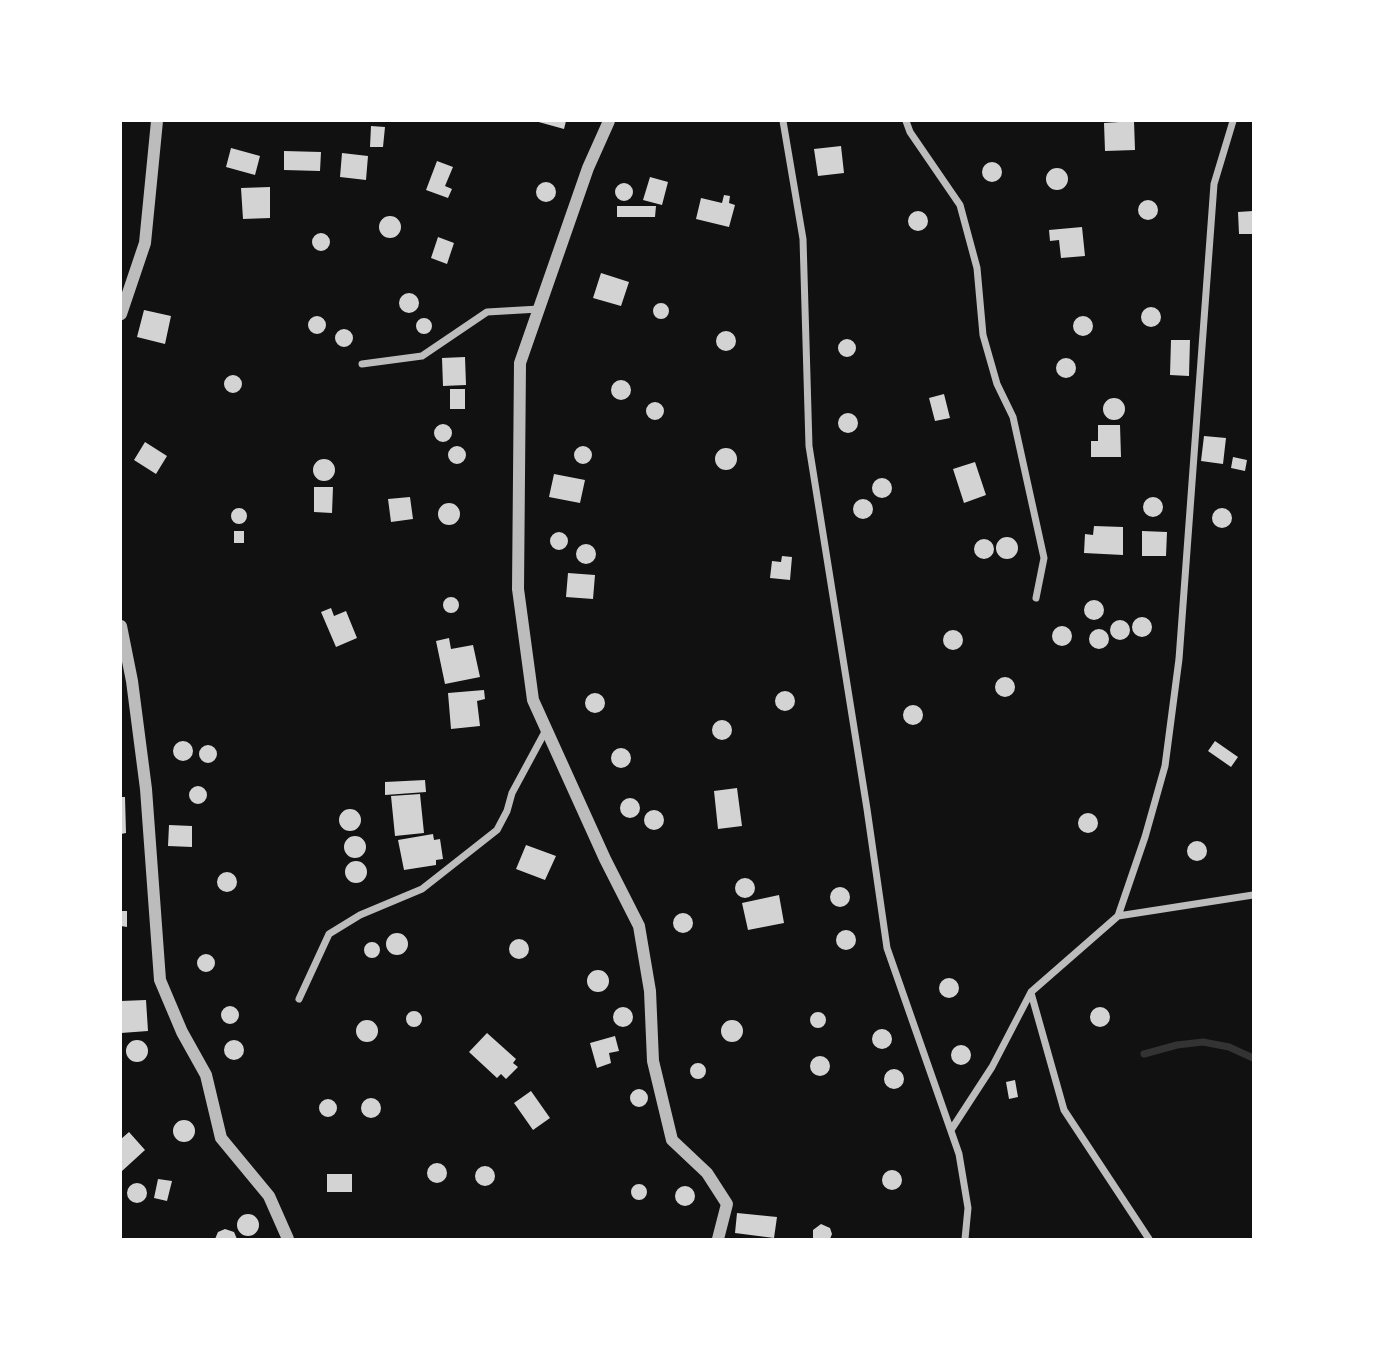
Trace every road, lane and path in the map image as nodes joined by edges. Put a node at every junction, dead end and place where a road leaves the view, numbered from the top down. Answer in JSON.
{"nodes":[{"id":1,"x":157,"y":121,"type":"edge"},
{"id":2,"x":608,"y":121,"type":"edge"},
{"id":3,"x":783,"y":121,"type":"edge"},
{"id":4,"x":905,"y":121,"type":"edge"},
{"id":5,"x":1233,"y":121,"type":"edge"},
{"id":6,"x":539,"y":309,"type":"junction"},
{"id":7,"x":121,"y":314,"type":"edge"},
{"id":8,"x":362,"y":364,"type":"dead end"},
{"id":9,"x":1036,"y":598,"type":"dead end"},
{"id":10,"x":121,"y":626,"type":"edge"},
{"id":11,"x":546,"y":730,"type":"junction"},
{"id":12,"x":1253,"y":895,"type":"edge"},
{"id":13,"x":1118,"y":916,"type":"junction"},
{"id":14,"x":1031,"y":992,"type":"junction"},
{"id":15,"x":299,"y":999,"type":"dead end"},
{"id":16,"x":951,"y":1130,"type":"junction"},
{"id":17,"x":288,"y":1239,"type":"edge"},
{"id":18,"x":718,"y":1239,"type":"edge"},
{"id":19,"x":965,"y":1239,"type":"edge"},
{"id":20,"x":1149,"y":1239,"type":"edge"}],
"edges":[{"from":1,"to":7,"type":"street"},
{"from":2,"to":6,"type":"street"},
{"from":3,"to":16,"type":"street"},
{"from":4,"to":9,"type":"street"},
{"from":5,"to":13,"type":"street"},
{"from":6,"to":8,"type":"street"},
{"from":6,"to":11,"type":"street"},
{"from":10,"to":17,"type":"street"},
{"from":11,"to":15,"type":"street"},
{"from":11,"to":18,"type":"street"},
{"from":12,"to":13,"type":"street"},
{"from":13,"to":14,"type":"street"},
{"from":14,"to":16,"type":"street"},
{"from":14,"to":20,"type":"street"},
{"from":16,"to":19,"type":"street"}]}
